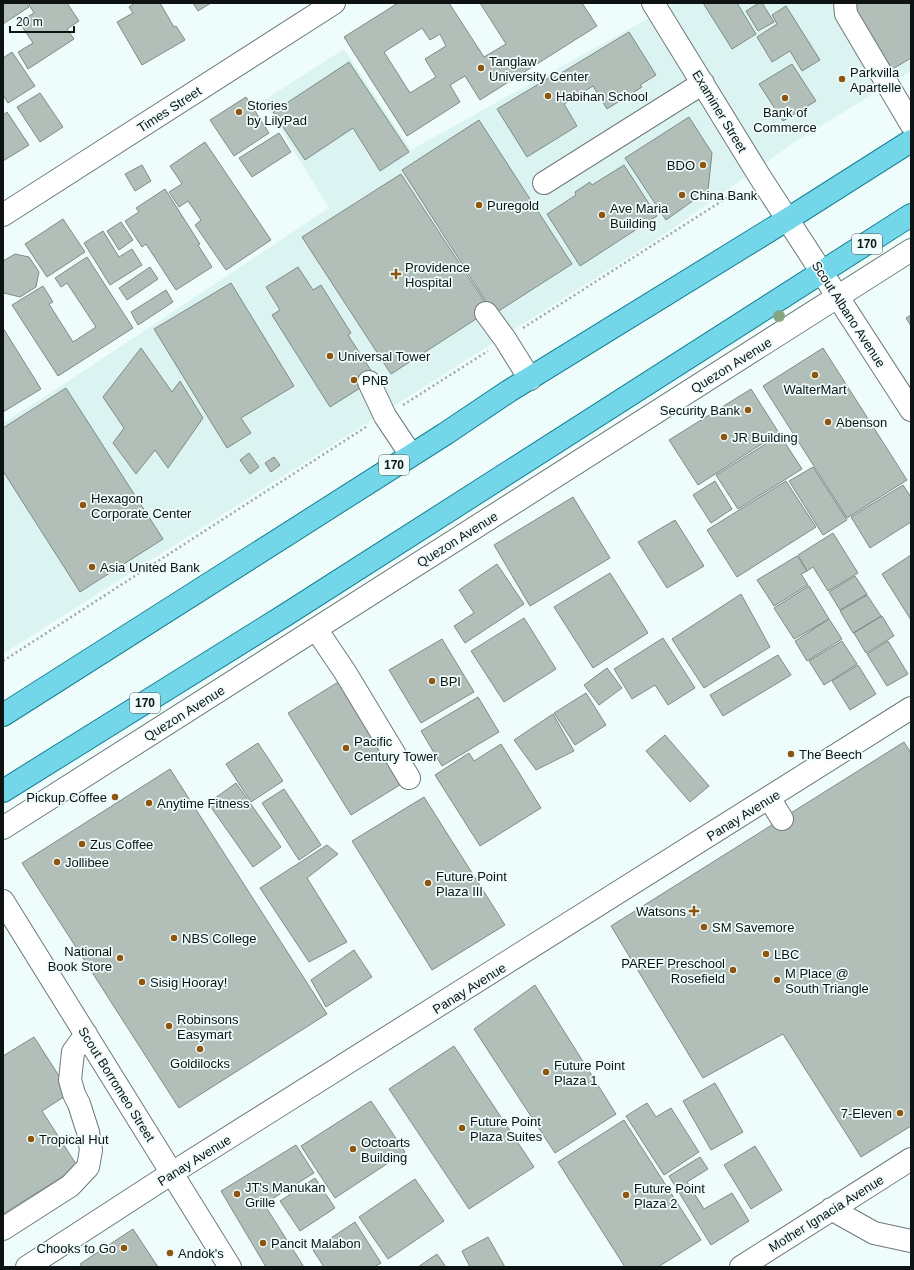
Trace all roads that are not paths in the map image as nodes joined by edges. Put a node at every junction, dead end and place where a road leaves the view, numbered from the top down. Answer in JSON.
{"nodes":[{"id":1,"x":334,"y":3,"type":"edge"},
{"id":2,"x":653,"y":3,"type":"edge"},
{"id":3,"x":845,"y":3,"type":"edge"},
{"id":4,"x":703,"y":83,"type":"junction"},
{"id":5,"x":911,"y":124,"type":"edge"},
{"id":6,"x":911,"y":141,"type":"edge"},
{"id":7,"x":544,"y":182,"type":"dead end"},
{"id":8,"x":3,"y":215,"type":"edge"},
{"id":9,"x":911,"y":215,"type":"edge"},
{"id":10,"x":788,"y":219,"type":"junction"},
{"id":11,"x":911,"y":250,"type":"edge"},
{"id":12,"x":822,"y":272,"type":"junction"},
{"id":13,"x":838,"y":297,"type":"junction"},
{"id":14,"x":486,"y":313,"type":"dead end"},
{"id":15,"x":530,"y":379,"type":"junction"},
{"id":16,"x":369,"y":382,"type":"dead end"},
{"id":17,"x":911,"y":410,"type":"edge"},
{"id":18,"x":411,"y":455,"type":"junction"},
{"id":19,"x":316,"y":629,"type":"junction"},
{"id":20,"x":911,"y":708,"type":"edge"},
{"id":21,"x":3,"y":715,"type":"edge"},
{"id":22,"x":409,"y":778,"type":"dead end"},
{"id":23,"x":3,"y":791,"type":"edge"},
{"id":24,"x":769,"y":798,"type":"junction"},
{"id":25,"x":782,"y":818,"type":"dead end"},
{"id":26,"x":3,"y":828,"type":"edge"},
{"id":27,"x":3,"y":901,"type":"edge"},
{"id":28,"x":86,"y":1034,"type":"junction"},
{"id":29,"x":911,"y":1159,"type":"edge"},
{"id":30,"x":172,"y":1173,"type":"junction"},
{"id":31,"x":831,"y":1209,"type":"junction"},
{"id":32,"x":3,"y":1229,"type":"edge"},
{"id":33,"x":911,"y":1241,"type":"edge"},
{"id":34,"x":27,"y":1267,"type":"edge"},
{"id":35,"x":230,"y":1267,"type":"edge"},
{"id":36,"x":740,"y":1267,"type":"edge"}],
"edges":[{"from":1,"to":8,"type":"street","name":"Times Street"},
{"from":2,"to":4,"type":"street","name":"Examiner Street"},
{"from":3,"to":5,"type":"street"},
{"from":4,"to":7,"type":"street"},
{"from":4,"to":10,"type":"street","name":"Examiner Street"},
{"from":6,"to":10,"type":"main road","number":"170"},
{"from":9,"to":12,"type":"main road","number":"170"},
{"from":10,"to":12,"type":"street","name":"Scout Albano Avenue"},
{"from":10,"to":15,"type":"main road","number":"170"},
{"from":11,"to":13,"type":"street","name":"Quezon Avenue","number":"170"},
{"from":12,"to":13,"type":"street","name":"Scout Albano Avenue"},
{"from":12,"to":23,"type":"main road","number":"170"},
{"from":13,"to":17,"type":"street","name":"Scout Albano Avenue"},
{"from":13,"to":19,"type":"street","name":"Quezon Avenue","number":"170"},
{"from":14,"to":15,"type":"street"},
{"from":15,"to":18,"type":"main road","number":"170"},
{"from":16,"to":18,"type":"street"},
{"from":18,"to":21,"type":"main road","number":"170"},
{"from":19,"to":22,"type":"street"},
{"from":19,"to":26,"type":"street","name":"Quezon Avenue","number":"170"},
{"from":20,"to":24,"type":"street","name":"Panay Avenue"},
{"from":24,"to":25,"type":"street"},
{"from":24,"to":30,"type":"street","name":"Panay Avenue"},
{"from":27,"to":28,"type":"street","name":"Scout Borromeo Street"},
{"from":28,"to":30,"type":"street","name":"Scout Borromeo Street"},
{"from":28,"to":32,"type":"street"},
{"from":29,"to":31,"type":"street","name":"Mother Ignacia Avenue"},
{"from":30,"to":34,"type":"street","name":"Panay Avenue"},
{"from":30,"to":35,"type":"street","name":"Scout Borromeo Street"},
{"from":31,"to":33,"type":"street"},
{"from":31,"to":36,"type":"street","name":"Mother Ignacia Avenue"}]}
